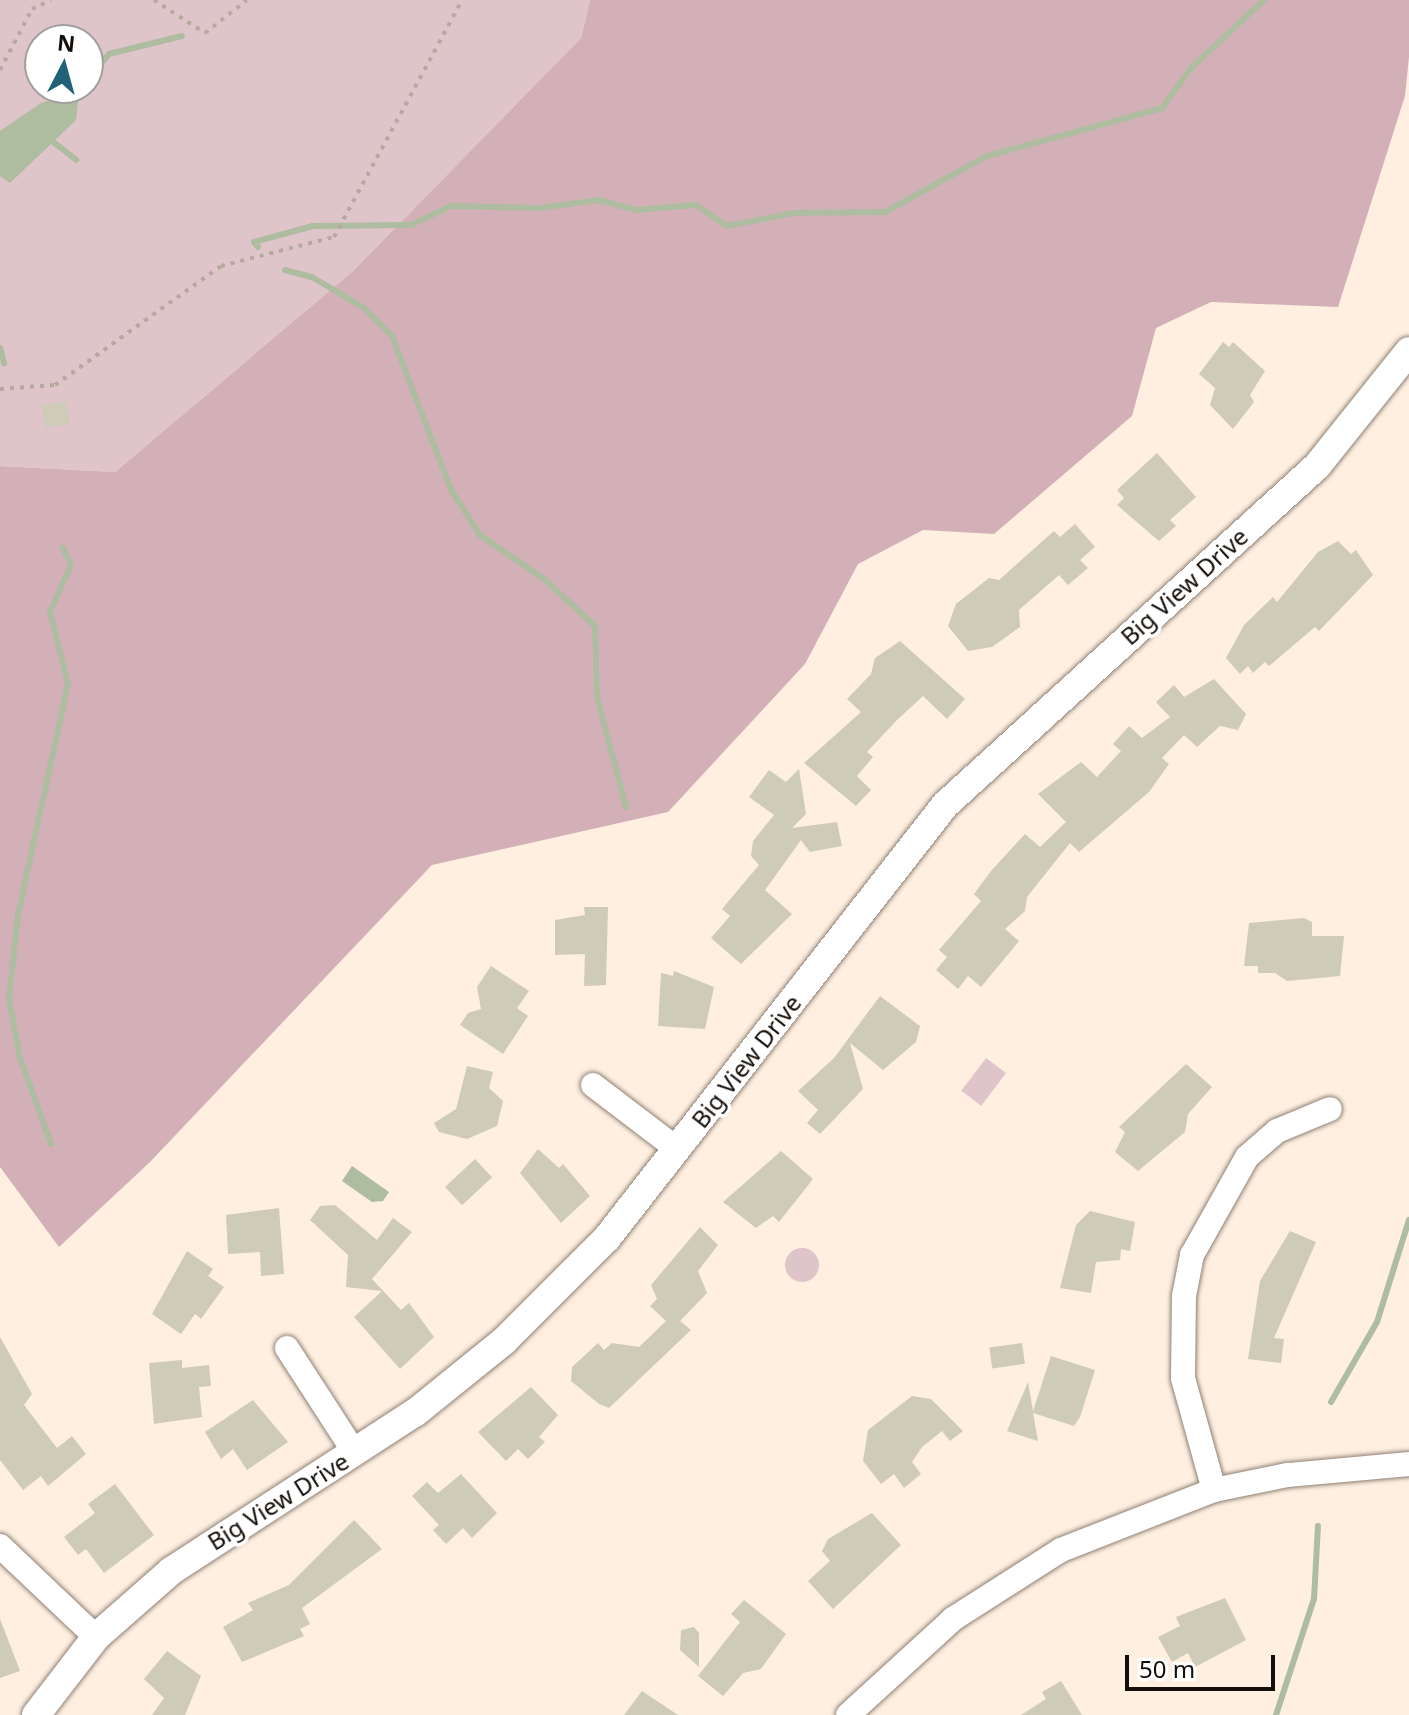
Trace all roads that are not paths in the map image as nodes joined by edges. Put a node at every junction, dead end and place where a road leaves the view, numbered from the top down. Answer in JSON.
{"nodes":[{"id":1,"x":1409,"y":351,"type":"edge"},
{"id":2,"x":593,"y":1085,"type":"dead end"},
{"id":3,"x":1330,"y":1109,"type":"dead end"},
{"id":4,"x":677,"y":1149,"type":"junction"},
{"id":5,"x":287,"y":1348,"type":"dead end"},
{"id":6,"x":355,"y":1453,"type":"junction"},
{"id":7,"x":1409,"y":1464,"type":"edge"},
{"id":8,"x":1214,"y":1490,"type":"junction"},
{"id":9,"x":0,"y":1546,"type":"edge"},
{"id":10,"x":96,"y":1637,"type":"junction"},
{"id":11,"x":36,"y":1715,"type":"edge"},
{"id":12,"x":848,"y":1715,"type":"edge"}],
"edges":[{"from":1,"to":4,"type":"street","name":"Big View Drive"},
{"from":2,"to":4,"type":"street"},
{"from":3,"to":8,"type":"street"},
{"from":4,"to":6,"type":"street","name":"Big View Drive"},
{"from":5,"to":6,"type":"street"},
{"from":6,"to":10,"type":"street","name":"Big View Drive"},
{"from":7,"to":8,"type":"street"},
{"from":8,"to":12,"type":"street"},
{"from":9,"to":10,"type":"street"},
{"from":10,"to":11,"type":"street","name":"Big View Drive"}]}
